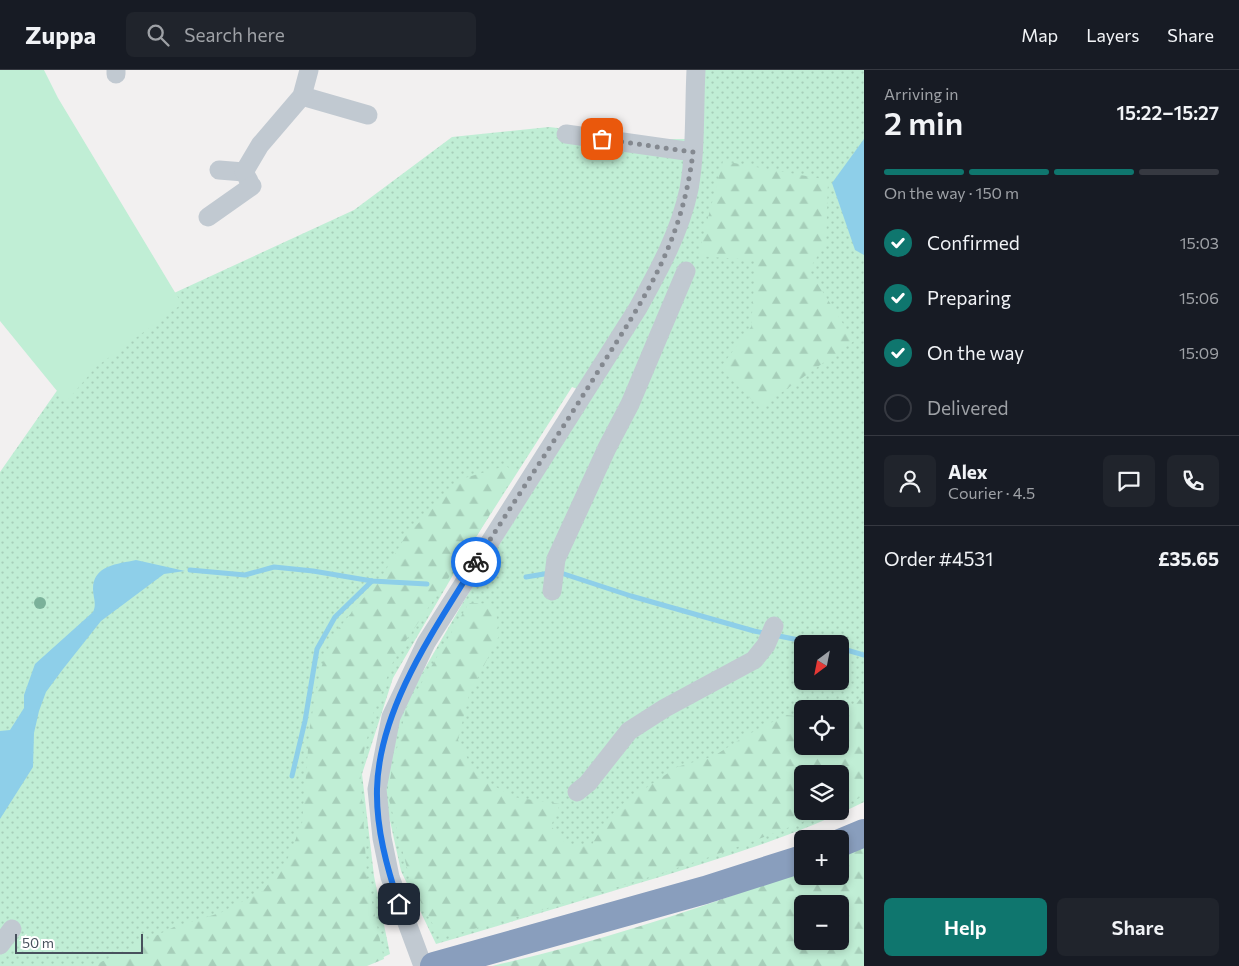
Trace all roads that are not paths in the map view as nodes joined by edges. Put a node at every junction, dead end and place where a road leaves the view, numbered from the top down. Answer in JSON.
{"nodes":[{"id":1,"x":309,"y":70,"type":"edge"},
{"id":2,"x":696,"y":70,"type":"edge"},
{"id":3,"x":302,"y":96,"type":"junction"},
{"id":4,"x":368,"y":116,"type":"dead end"},
{"id":5,"x":566,"y":134,"type":"dead end"},
{"id":6,"x":693,"y":152,"type":"junction"},
{"id":7,"x":219,"y":170,"type":"dead end"},
{"id":8,"x":250,"y":183,"type":"junction"},
{"id":9,"x":208,"y":217,"type":"dead end"},
{"id":10,"x":686,"y":271,"type":"dead end"},
{"id":11,"x":553,"y":580,"type":"dead end"},
{"id":12,"x":771,"y":632,"type":"dead end"},
{"id":13,"x":578,"y":792,"type":"dead end"},
{"id":14,"x":864,"y":833,"type":"edge"},
{"id":15,"x":849,"y":839,"type":"edge"},
{"id":16,"x":794,"y":862,"type":"edge"},
{"id":17,"x":12,"y":929,"type":"dead end"},
{"id":18,"x":0,"y":945,"type":"edge"},
{"id":19,"x":423,"y":966,"type":"edge"},
{"id":20,"x":434,"y":966,"type":"edge"}],
"edges":[{"from":1,"to":3,"type":"street"},
{"from":2,"to":6,"type":"street"},
{"from":3,"to":4,"type":"street"},
{"from":3,"to":8,"type":"street"},
{"from":5,"to":6,"type":"street"},
{"from":6,"to":19,"type":"street"},
{"from":7,"to":8,"type":"street"},
{"from":8,"to":9,"type":"street"},
{"from":10,"to":11,"type":"street"},
{"from":12,"to":13,"type":"street"},
{"from":14,"to":15,"type":"highway"},
{"from":16,"to":20,"type":"highway"},
{"from":17,"to":18,"type":"street"}]}
